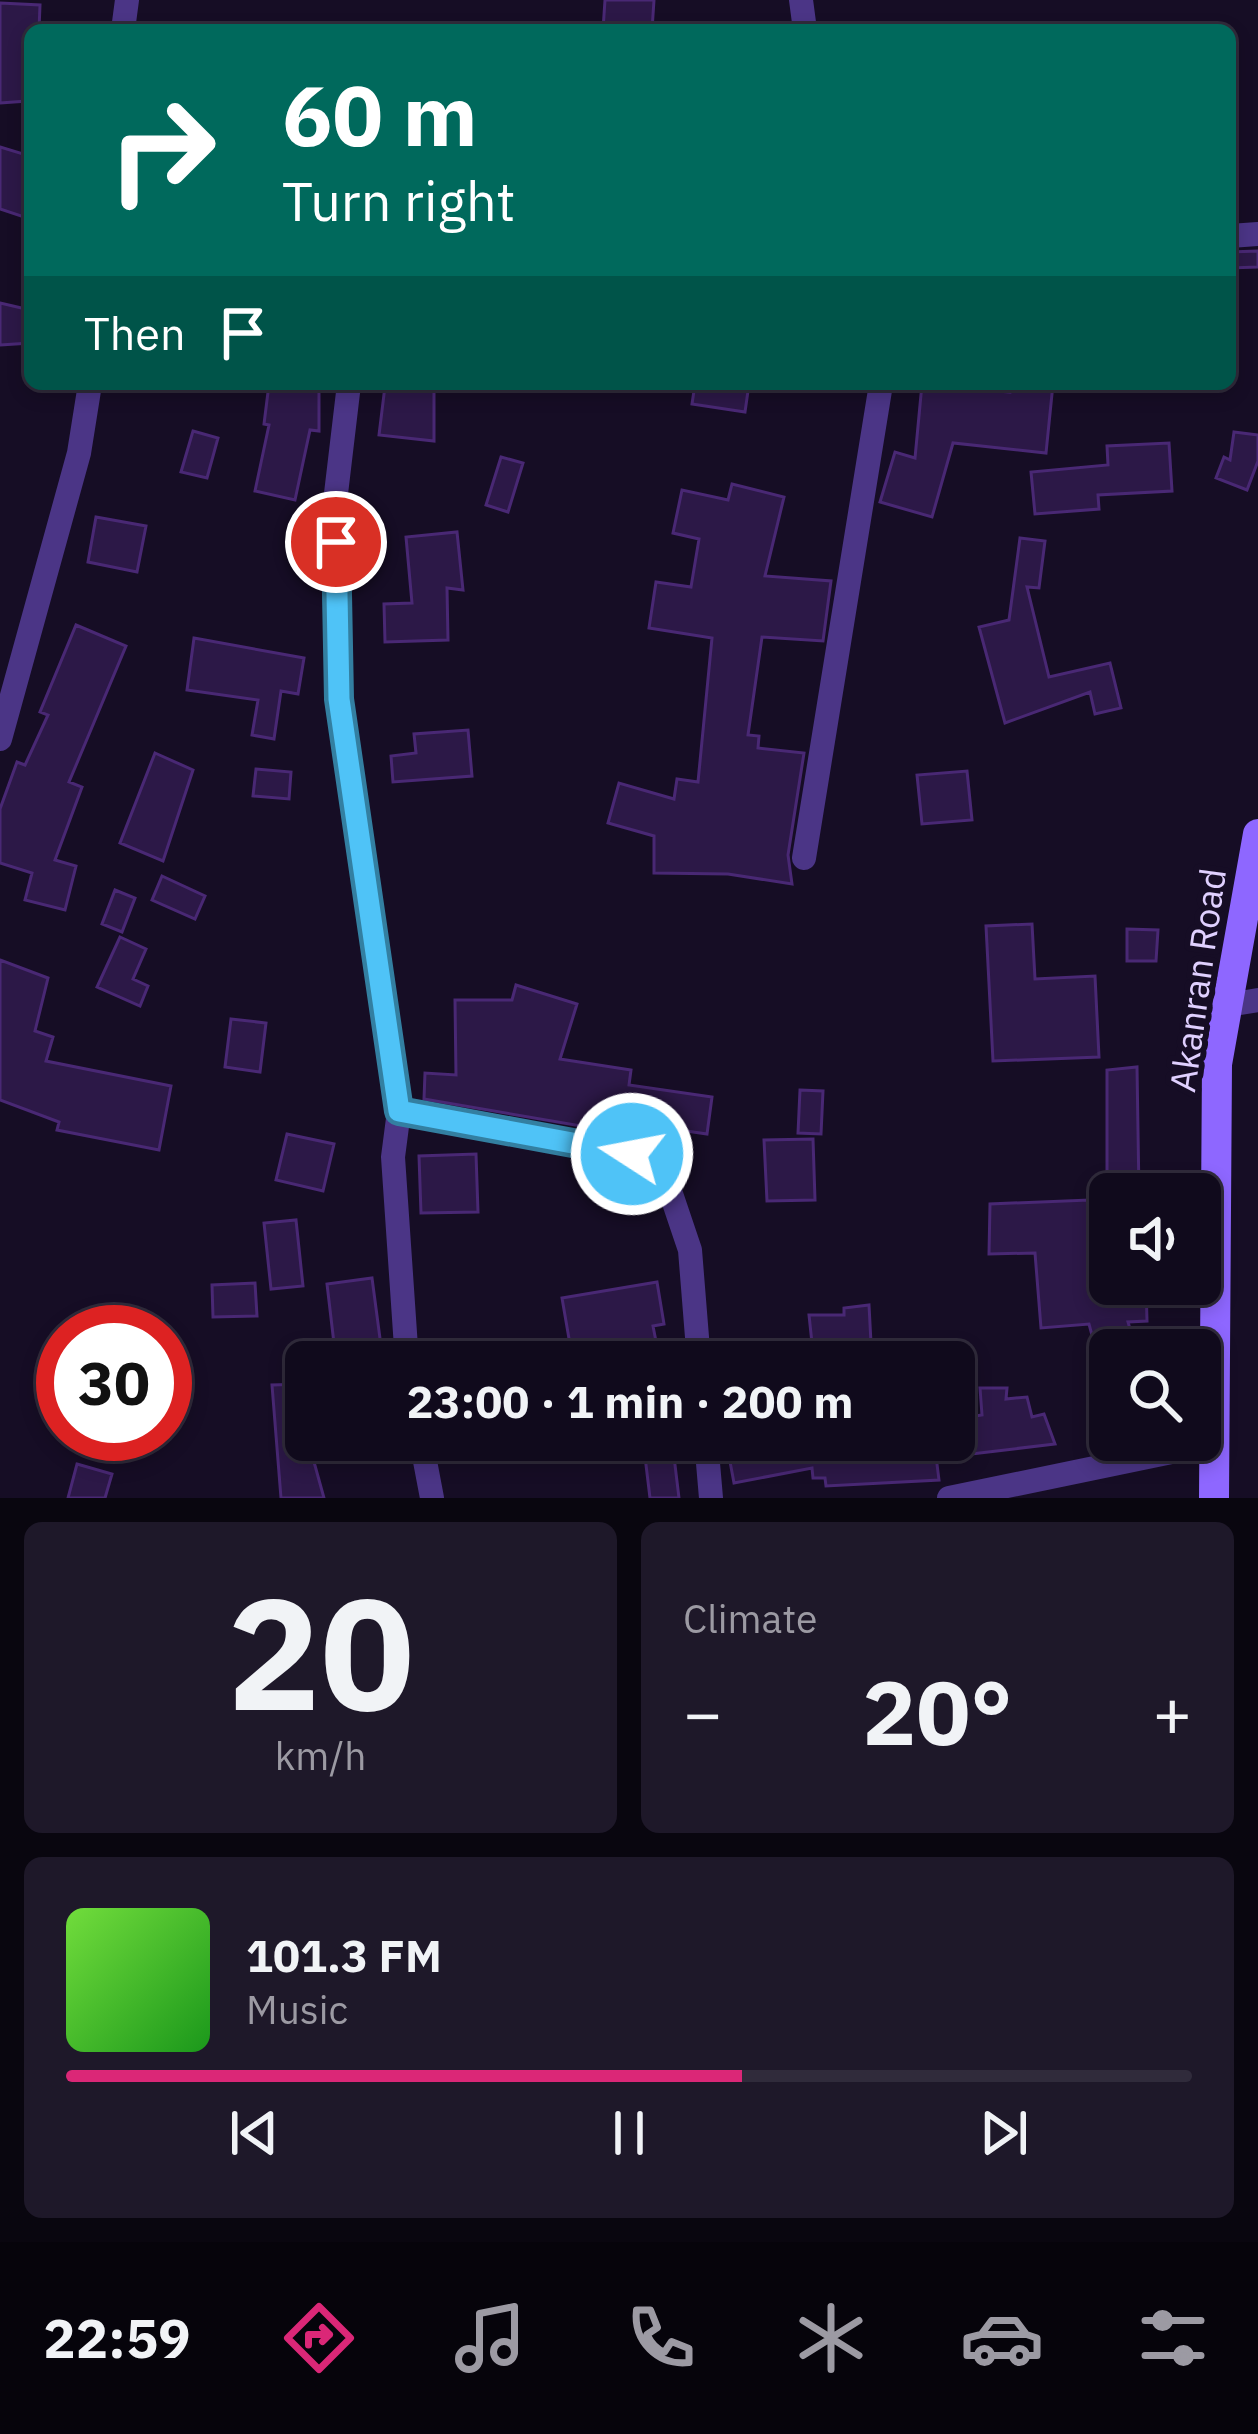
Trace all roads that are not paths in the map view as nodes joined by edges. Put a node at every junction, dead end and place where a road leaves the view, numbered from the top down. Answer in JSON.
{"nodes":[{"id":1,"x":89,"y":390,"type":"edge"},
{"id":2,"x":348,"y":390,"type":"edge"},
{"id":3,"x":880,"y":390,"type":"edge"},
{"id":4,"x":0,"y":739,"type":"edge"},
{"id":5,"x":1258,"y":834,"type":"edge"},
{"id":6,"x":804,"y":858,"type":"dead end"},
{"id":7,"x":1243,"y":1002,"type":"edge"},
{"id":8,"x":399,"y":1111,"type":"junction"},
{"id":9,"x":1216,"y":1329,"type":"edge"},
{"id":10,"x":406,"y":1341,"type":"edge"},
{"id":11,"x":697,"y":1341,"type":"edge"},
{"id":12,"x":425,"y":1461,"type":"edge"},
{"id":13,"x":708,"y":1461,"type":"edge"},
{"id":14,"x":1128,"y":1461,"type":"edge"},
{"id":15,"x":1215,"y":1461,"type":"edge"},
{"id":16,"x":432,"y":1498,"type":"edge"},
{"id":17,"x":711,"y":1498,"type":"edge"},
{"id":18,"x":949,"y":1498,"type":"edge"},
{"id":19,"x":1214,"y":1498,"type":"edge"}],
"edges":[{"from":1,"to":4,"type":"street"},
{"from":2,"to":8,"type":"street"},
{"from":3,"to":6,"type":"street"},
{"from":5,"to":7,"type":"main road","name":"Akanran Road"},
{"from":7,"to":9,"type":"main road","name":"Akanran Road"},
{"from":8,"to":10,"type":"street"},
{"from":8,"to":11,"type":"street"},
{"from":12,"to":16,"type":"street"},
{"from":13,"to":17,"type":"street"},
{"from":14,"to":18,"type":"street"},
{"from":15,"to":19,"type":"main road","name":"Akanran Road"}]}
